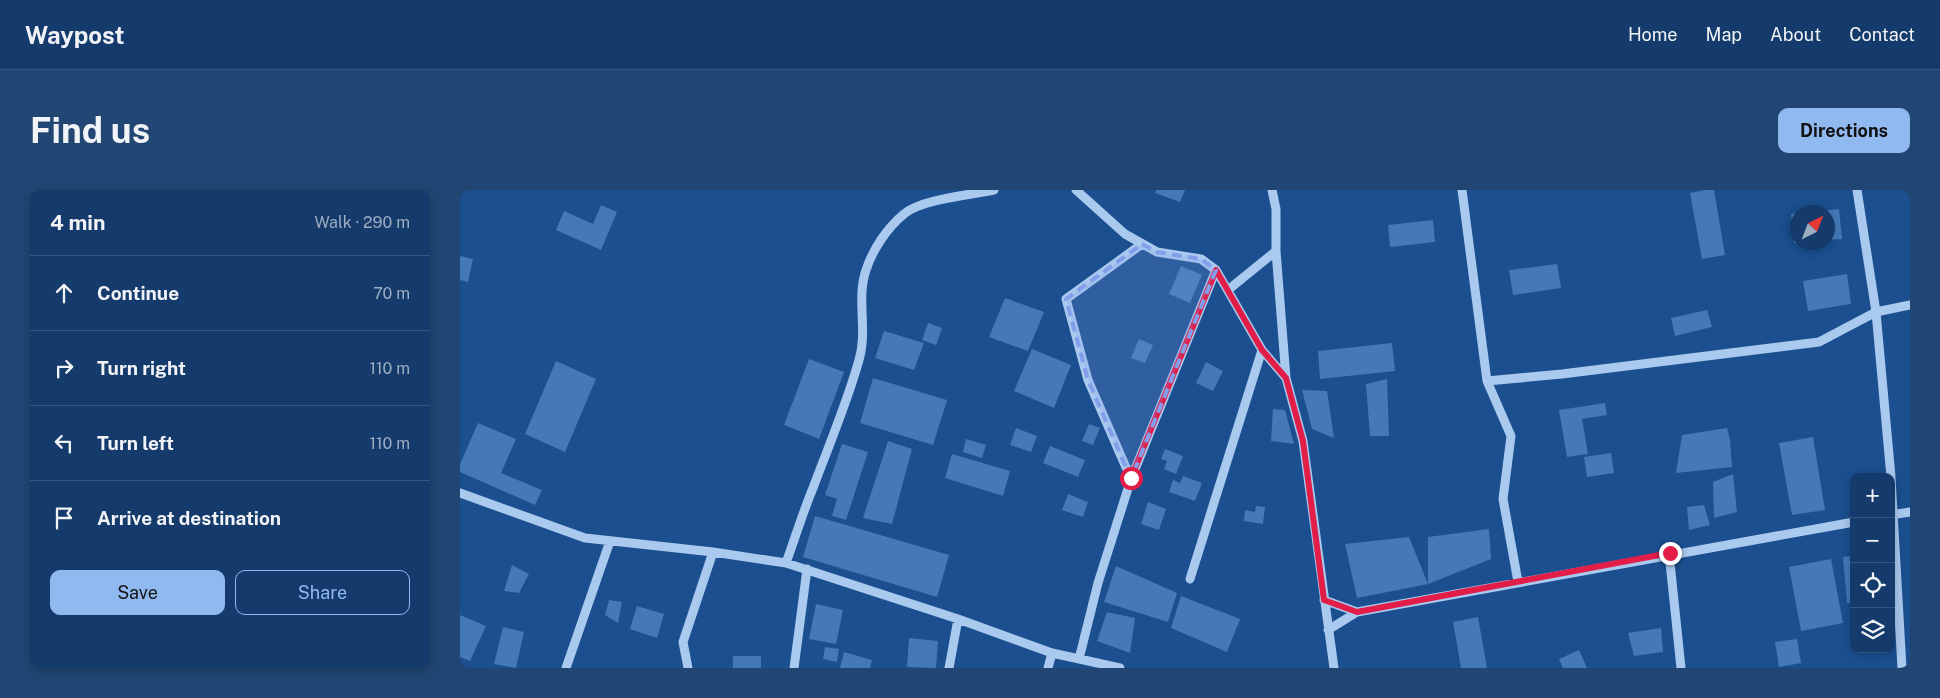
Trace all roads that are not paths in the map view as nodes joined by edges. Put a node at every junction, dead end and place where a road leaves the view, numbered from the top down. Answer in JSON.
{"nodes":[{"id":1,"x":994,"y":190,"type":"edge"},
{"id":2,"x":1076,"y":190,"type":"edge"},
{"id":3,"x":1272,"y":190,"type":"edge"},
{"id":4,"x":1462,"y":190,"type":"edge"},
{"id":5,"x":1857,"y":190,"type":"edge"},
{"id":6,"x":1142,"y":244,"type":"junction"},
{"id":7,"x":1276,"y":251,"type":"junction"},
{"id":8,"x":1216,"y":270,"type":"junction"},
{"id":9,"x":1228,"y":290,"type":"junction"},
{"id":10,"x":1910,"y":305,"type":"edge"},
{"id":11,"x":1876,"y":312,"type":"junction"},
{"id":12,"x":1262,"y":350,"type":"junction"},
{"id":13,"x":1286,"y":378,"type":"junction"},
{"id":14,"x":1486,"y":381,"type":"junction"},
{"id":15,"x":1891,"y":473,"type":"edge"},
{"id":16,"x":1131,"y":478,"type":"junction"},
{"id":17,"x":460,"y":493,"type":"edge"},
{"id":18,"x":1910,"y":512,"type":"edge"},
{"id":19,"x":1895,"y":515,"type":"edge"},
{"id":20,"x":1893,"y":518,"type":"edge"},
{"id":21,"x":1850,"y":523,"type":"edge"},
{"id":22,"x":610,"y":541,"type":"junction"},
{"id":23,"x":713,"y":552,"type":"junction"},
{"id":24,"x":1670,"y":553,"type":"junction"},
{"id":25,"x":786,"y":562,"type":"junction"},
{"id":26,"x":807,"y":570,"type":"junction"},
{"id":27,"x":1190,"y":579,"type":"dead end"},
{"id":28,"x":1518,"y":582,"type":"junction"},
{"id":29,"x":1324,"y":600,"type":"junction"},
{"id":30,"x":1357,"y":612,"type":"junction"},
{"id":31,"x":958,"y":619,"type":"junction"},
{"id":32,"x":1328,"y":630,"type":"junction"},
{"id":33,"x":1052,"y":653,"type":"junction"},
{"id":34,"x":1079,"y":659,"type":"junction"},
{"id":35,"x":566,"y":668,"type":"edge"},
{"id":36,"x":688,"y":668,"type":"edge"},
{"id":37,"x":794,"y":668,"type":"edge"},
{"id":38,"x":949,"y":668,"type":"edge"},
{"id":39,"x":1048,"y":668,"type":"edge"},
{"id":40,"x":1120,"y":668,"type":"edge"},
{"id":41,"x":1334,"y":668,"type":"edge"},
{"id":42,"x":1681,"y":668,"type":"edge"},
{"id":43,"x":1902,"y":668,"type":"edge"}],
"edges":[{"from":1,"to":25,"type":"street"},
{"from":2,"to":6,"type":"street"},
{"from":3,"to":7,"type":"street"},
{"from":4,"to":14,"type":"street"},
{"from":5,"to":11,"type":"street"},
{"from":6,"to":8,"type":"street"},
{"from":6,"to":16,"type":"street"},
{"from":7,"to":9,"type":"street"},
{"from":7,"to":13,"type":"street"},
{"from":8,"to":9,"type":"street"},
{"from":8,"to":16,"type":"street"},
{"from":9,"to":12,"type":"street"},
{"from":10,"to":11,"type":"street"},
{"from":11,"to":14,"type":"street"},
{"from":11,"to":15,"type":"street"},
{"from":12,"to":13,"type":"street"},
{"from":12,"to":27,"type":"street"},
{"from":13,"to":29,"type":"street"},
{"from":14,"to":28,"type":"street"},
{"from":16,"to":34,"type":"street"},
{"from":17,"to":22,"type":"street"},
{"from":18,"to":19,"type":"street"},
{"from":20,"to":43,"type":"street"},
{"from":21,"to":24,"type":"street"},
{"from":22,"to":23,"type":"street"},
{"from":22,"to":35,"type":"street"},
{"from":23,"to":25,"type":"street"},
{"from":23,"to":36,"type":"street"},
{"from":24,"to":28,"type":"street"},
{"from":24,"to":42,"type":"street"},
{"from":25,"to":26,"type":"street"},
{"from":26,"to":31,"type":"street"},
{"from":26,"to":37,"type":"street"},
{"from":28,"to":30,"type":"street"},
{"from":29,"to":30,"type":"street"},
{"from":29,"to":32,"type":"street"},
{"from":30,"to":32,"type":"street"},
{"from":31,"to":33,"type":"street"},
{"from":31,"to":38,"type":"street"},
{"from":32,"to":41,"type":"street"},
{"from":33,"to":34,"type":"street"},
{"from":33,"to":39,"type":"street"},
{"from":34,"to":40,"type":"street"}]}
